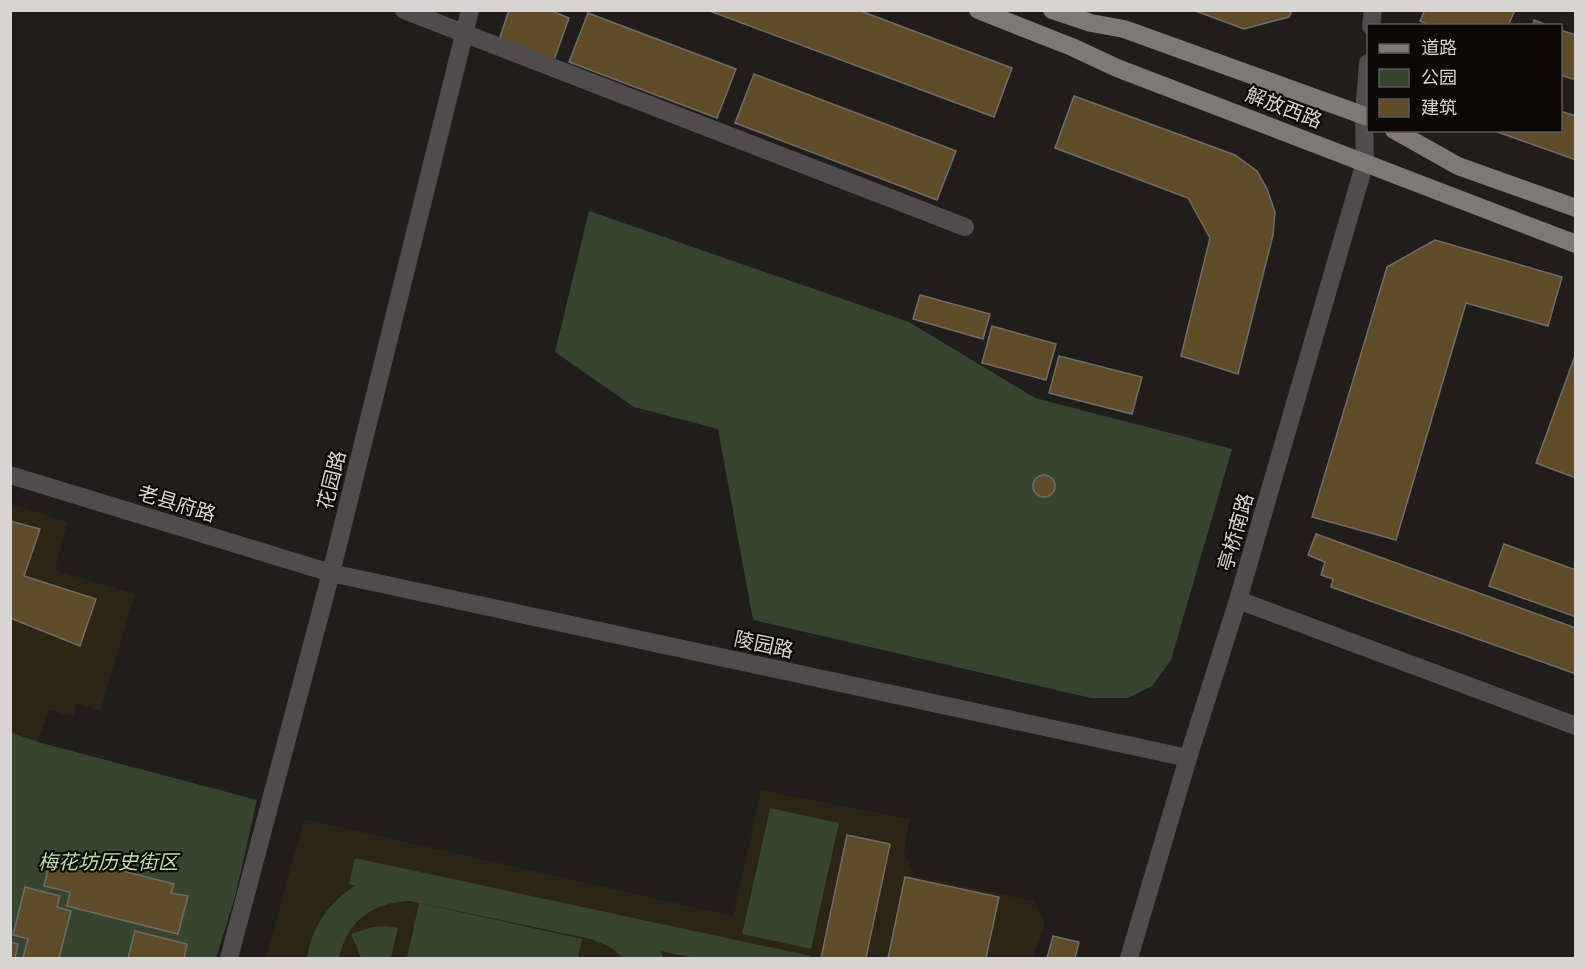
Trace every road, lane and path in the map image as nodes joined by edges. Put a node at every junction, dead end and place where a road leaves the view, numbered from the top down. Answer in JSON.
{"nodes":[{"id":1,"x":404,"y":10,"type":"edge"},
{"id":2,"x":470,"y":10,"type":"edge"},
{"id":3,"x":978,"y":10,"type":"edge"},
{"id":4,"x":1052,"y":10,"type":"edge"},
{"id":5,"x":464,"y":32,"type":"junction"},
{"id":6,"x":1367,"y":90,"type":"edge"},
{"id":7,"x":1366,"y":116,"type":"edge"},
{"id":8,"x":1398,"y":132,"type":"edge"},
{"id":9,"x":1365,"y":162,"type":"junction"},
{"id":10,"x":1575,"y":208,"type":"edge"},
{"id":11,"x":965,"y":227,"type":"dead end"},
{"id":12,"x":1575,"y":244,"type":"edge"},
{"id":13,"x":10,"y":475,"type":"edge"},
{"id":14,"x":332,"y":573,"type":"junction"},
{"id":15,"x":1238,"y":600,"type":"junction"},
{"id":16,"x":1575,"y":726,"type":"edge"},
{"id":17,"x":1188,"y":758,"type":"junction"},
{"id":18,"x":229,"y":958,"type":"edge"},
{"id":19,"x":1129,"y":958,"type":"edge"}],
"edges":[{"from":1,"to":5,"type":"street"},
{"from":2,"to":5,"type":"street","name":"花园路"},
{"from":3,"to":9,"type":"main road","name":"解放西路"},
{"from":4,"to":7,"type":"main road","name":"解放西路"},
{"from":5,"to":11,"type":"street"},
{"from":5,"to":14,"type":"street","name":"花园路"},
{"from":6,"to":7,"type":"street","name":"亭桥南路"},
{"from":7,"to":9,"type":"street","name":"亭桥南路"},
{"from":8,"to":10,"type":"main road"},
{"from":9,"to":12,"type":"main road","name":"解放西路"},
{"from":9,"to":15,"type":"street","name":"亭桥南路"},
{"from":13,"to":14,"type":"street","name":"老县府路"},
{"from":14,"to":17,"type":"street","name":"陵园路"},
{"from":14,"to":18,"type":"street","name":"花园路"},
{"from":15,"to":16,"type":"street"},
{"from":15,"to":17,"type":"street","name":"亭桥南路"},
{"from":17,"to":19,"type":"street","name":"亭桥南路"}]}
